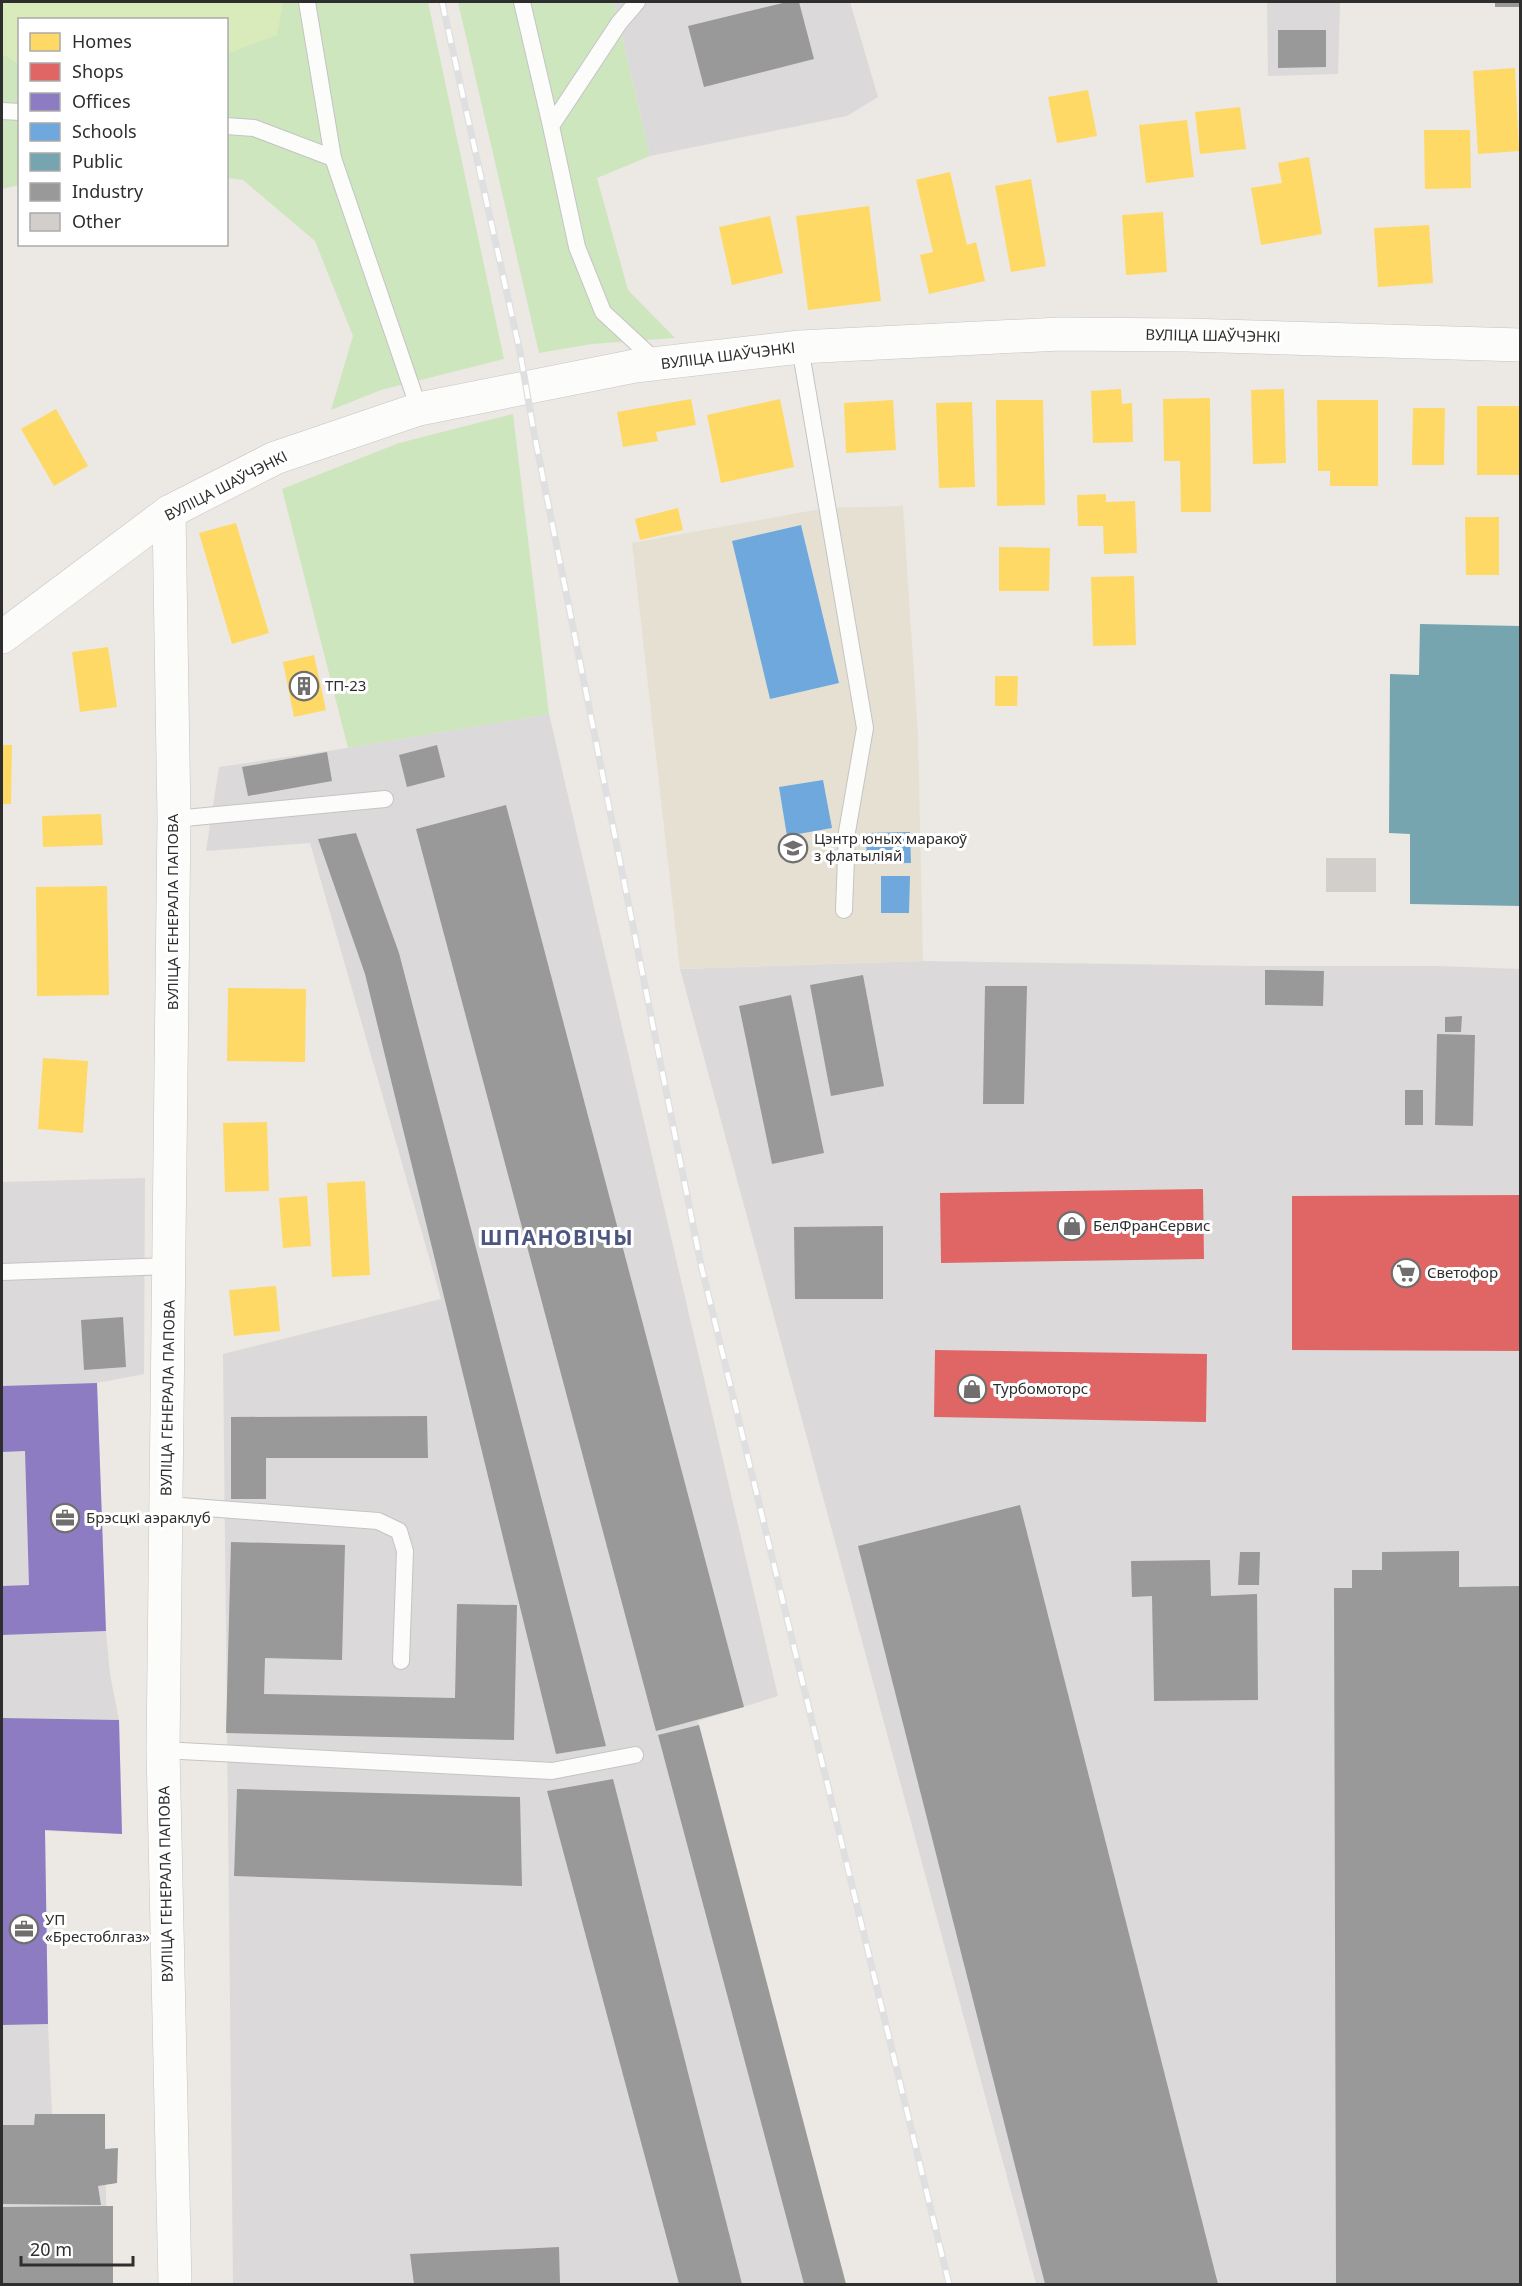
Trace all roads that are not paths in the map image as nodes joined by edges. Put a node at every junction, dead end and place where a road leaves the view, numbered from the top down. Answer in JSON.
{"nodes":[{"id":1,"x":307,"y":2,"type":"edge"},
{"id":2,"x":522,"y":2,"type":"edge"},
{"id":3,"x":637,"y":2,"type":"edge"},
{"id":4,"x":2,"y":111,"type":"edge"},
{"id":5,"x":18,"y":112,"type":"edge"},
{"id":6,"x":228,"y":126,"type":"edge"},
{"id":7,"x":551,"y":126,"type":"junction"},
{"id":8,"x":333,"y":158,"type":"junction"},
{"id":9,"x":1521,"y":345,"type":"edge"},
{"id":10,"x":800,"y":347,"type":"junction"},
{"id":11,"x":658,"y":364,"type":"junction"},
{"id":12,"x":419,"y":409,"type":"junction"},
{"id":13,"x":169,"y":512,"type":"junction"},
{"id":14,"x":2,"y":638,"type":"edge"},
{"id":15,"x":385,"y":799,"type":"dead end"},
{"id":16,"x":174,"y":819,"type":"junction"},
{"id":17,"x":844,"y":910,"type":"dead end"},
{"id":18,"x":170,"y":1266,"type":"junction"},
{"id":19,"x":2,"y":1272,"type":"edge"},
{"id":20,"x":167,"y":1505,"type":"junction"},
{"id":21,"x":401,"y":1661,"type":"dead end"},
{"id":22,"x":163,"y":1750,"type":"junction"},
{"id":23,"x":635,"y":1755,"type":"dead end"},
{"id":24,"x":175,"y":2284,"type":"edge"}],
"edges":[{"from":1,"to":8,"type":"lane"},
{"from":2,"to":7,"type":"lane"},
{"from":3,"to":7,"type":"lane"},
{"from":4,"to":5,"type":"lane"},
{"from":6,"to":8,"type":"lane"},
{"from":7,"to":11,"type":"lane"},
{"from":8,"to":12,"type":"lane"},
{"from":9,"to":10,"type":"street","name":"ВУЛІЦА ШАЎЧЭНКІ"},
{"from":10,"to":11,"type":"street","name":"ВУЛІЦА ШАЎЧЭНКІ"},
{"from":10,"to":17,"type":"lane"},
{"from":11,"to":12,"type":"street","name":"ВУЛІЦА ШАЎЧЭНКІ"},
{"from":12,"to":13,"type":"street","name":"ВУЛІЦА ШАЎЧЭНКІ"},
{"from":13,"to":14,"type":"street","name":"ВУЛІЦА ШАЎЧЭНКІ"},
{"from":13,"to":16,"type":"street","name":"ВУЛІЦА ГЕНЕРАЛА ПАПОВА"},
{"from":15,"to":16,"type":"lane"},
{"from":16,"to":18,"type":"street","name":"ВУЛІЦА ГЕНЕРАЛА ПАПОВА"},
{"from":18,"to":19,"type":"lane"},
{"from":18,"to":20,"type":"street","name":"ВУЛІЦА ГЕНЕРАЛА ПАПОВА"},
{"from":20,"to":21,"type":"lane"},
{"from":20,"to":22,"type":"street","name":"ВУЛІЦА ГЕНЕРАЛА ПАПОВА"},
{"from":22,"to":23,"type":"lane"},
{"from":22,"to":24,"type":"street","name":"ВУЛІЦА ГЕНЕРАЛА ПАПОВА"}]}
